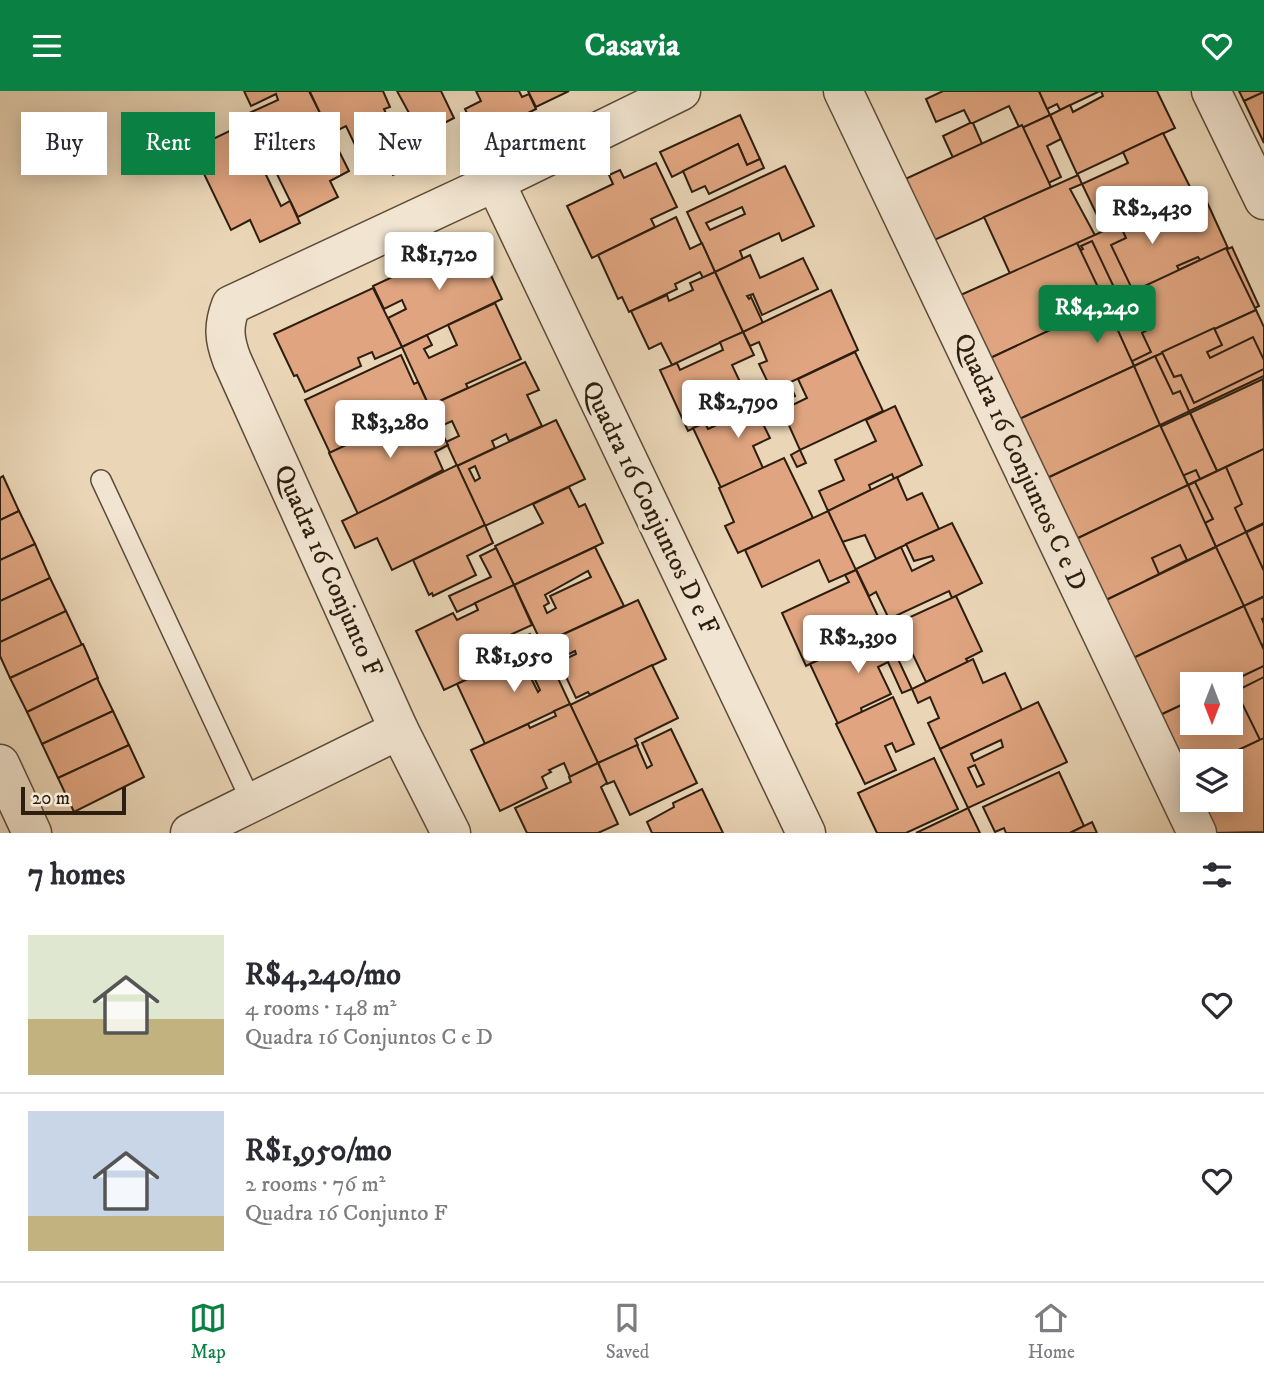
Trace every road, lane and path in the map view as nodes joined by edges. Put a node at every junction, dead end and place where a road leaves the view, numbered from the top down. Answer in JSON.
{"nodes":[{"id":1,"x":681,"y":91,"type":"edge"},
{"id":2,"x":843,"y":91,"type":"edge"},
{"id":3,"x":1211,"y":91,"type":"edge"},
{"id":4,"x":495,"y":183,"type":"junction"},
{"id":5,"x":1264,"y":200,"type":"edge"},
{"id":6,"x":101,"y":480,"type":"dead end"},
{"id":7,"x":400,"y":730,"type":"junction"},
{"id":8,"x":0,"y":764,"type":"edge"},
{"id":9,"x":252,"y":803,"type":"junction"},
{"id":10,"x":33,"y":833,"type":"edge"},
{"id":11,"x":190,"y":833,"type":"edge"},
{"id":12,"x":451,"y":833,"type":"edge"},
{"id":13,"x":806,"y":833,"type":"edge"},
{"id":14,"x":1197,"y":833,"type":"edge"}],
"edges":[{"from":1,"to":4,"type":"street"},
{"from":2,"to":14,"type":"street","name":"Quadra 16 Conjuntos C e D"},
{"from":3,"to":5,"type":"street"},
{"from":4,"to":7,"type":"street","name":"Quadra 16 Conjunto F"},
{"from":4,"to":13,"type":"street","name":"Quadra 16 Conjuntos D e F"},
{"from":6,"to":9,"type":"lane"},
{"from":7,"to":9,"type":"street"},
{"from":7,"to":12,"type":"street","name":"Quadra 16 Conjunto F"},
{"from":8,"to":10,"type":"street"},
{"from":9,"to":11,"type":"street"}]}
